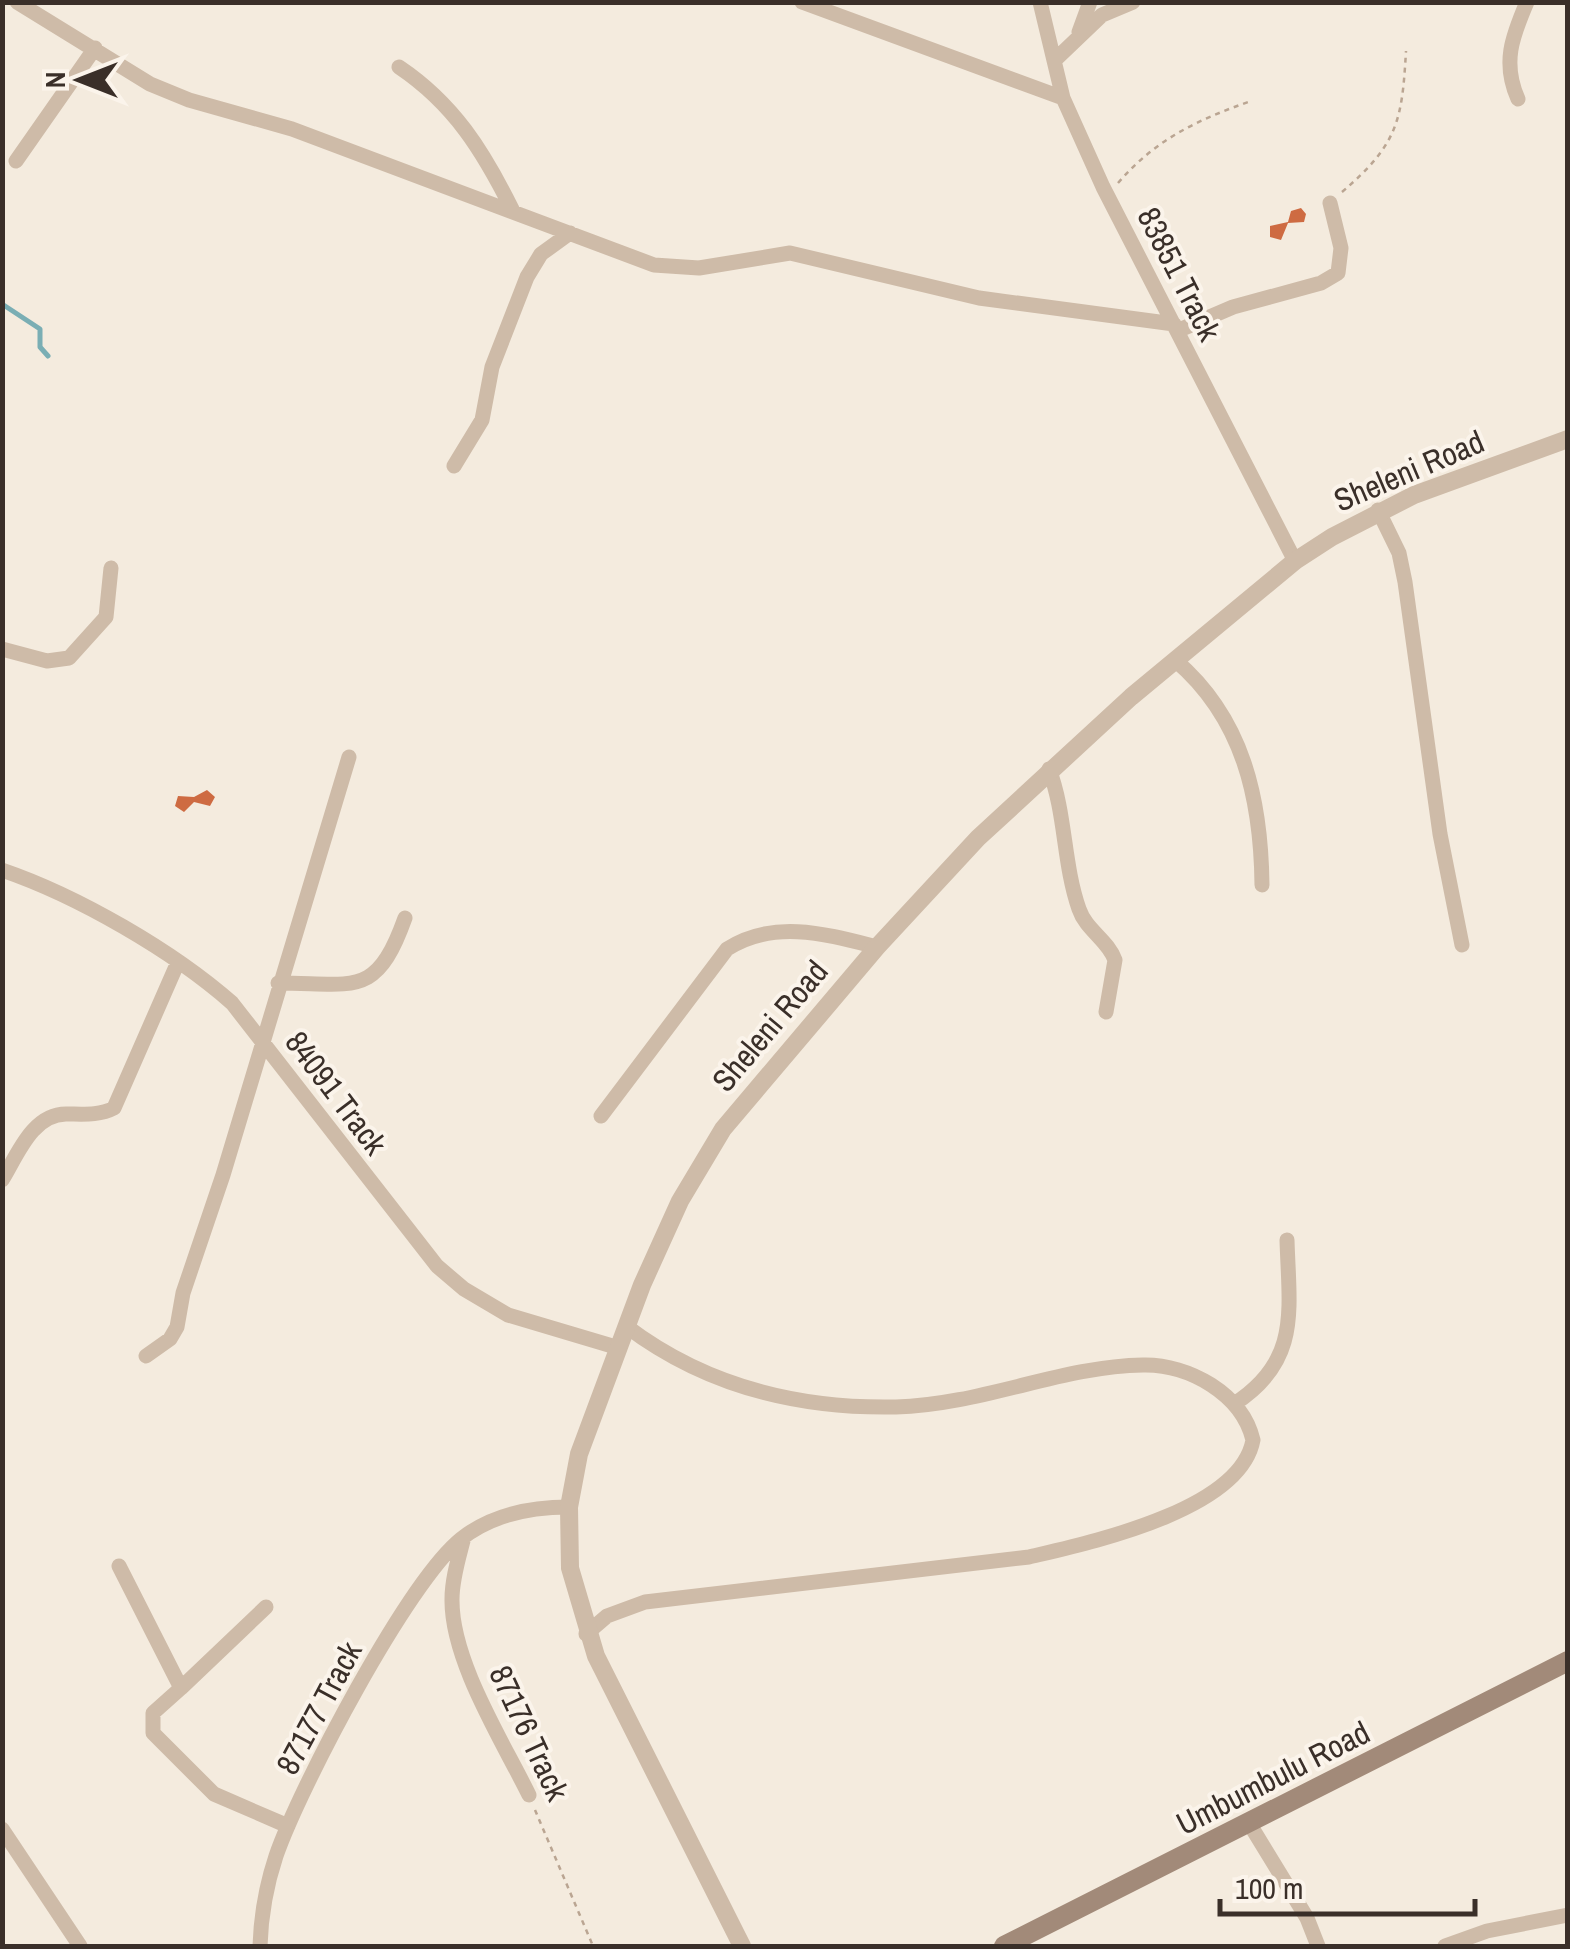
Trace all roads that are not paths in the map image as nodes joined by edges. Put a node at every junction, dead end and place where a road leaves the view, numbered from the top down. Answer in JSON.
{"nodes":[{"id":1,"x":17,"y":2,"type":"edge"},
{"id":2,"x":802,"y":2,"type":"edge"},
{"id":3,"x":1040,"y":2,"type":"edge"},
{"id":4,"x":1090,"y":2,"type":"edge"},
{"id":5,"x":1133,"y":2,"type":"edge"},
{"id":6,"x":1527,"y":2,"type":"edge"},
{"id":7,"x":1078,"y":36,"type":"junction"},
{"id":8,"x":95,"y":48,"type":"junction"},
{"id":9,"x":1057,"y":58,"type":"junction"},
{"id":10,"x":399,"y":67,"type":"dead end"},
{"id":11,"x":1063,"y":98,"type":"junction"},
{"id":12,"x":1518,"y":99,"type":"dead end"},
{"id":13,"x":16,"y":161,"type":"dead end"},
{"id":14,"x":1330,"y":202,"type":"road end"},
{"id":15,"x":512,"y":210,"type":"junction"},
{"id":16,"x":570,"y":234,"type":"junction"},
{"id":17,"x":1176,"y":328,"type":"junction"},
{"id":18,"x":1568,"y":440,"type":"edge"},
{"id":19,"x":454,"y":466,"type":"dead end"},
{"id":20,"x":1378,"y":510,"type":"junction"},
{"id":21,"x":1295,"y":561,"type":"junction"},
{"id":22,"x":110,"y":568,"type":"dead end"},
{"id":23,"x":2,"y":649,"type":"edge"},
{"id":24,"x":1175,"y":660,"type":"junction"},
{"id":25,"x":348,"y":757,"type":"dead end"},
{"id":26,"x":1050,"y":769,"type":"junction"},
{"id":27,"x":2,"y":870,"type":"edge"},
{"id":28,"x":1262,"y":885,"type":"dead end"},
{"id":29,"x":405,"y":918,"type":"dead end"},
{"id":30,"x":1462,"y":945,"type":"dead end"},
{"id":31,"x":877,"y":947,"type":"junction"},
{"id":32,"x":178,"y":962,"type":"junction"},
{"id":33,"x":278,"y":983,"type":"junction"},
{"id":34,"x":1106,"y":1012,"type":"dead end"},
{"id":35,"x":261,"y":1039,"type":"junction"},
{"id":36,"x":601,"y":1116,"type":"dead end"},
{"id":37,"x":2,"y":1180,"type":"edge"},
{"id":38,"x":1287,"y":1240,"type":"dead end"},
{"id":39,"x":626,"y":1326,"type":"junction"},
{"id":40,"x":619,"y":1348,"type":"junction"},
{"id":41,"x":146,"y":1356,"type":"dead end"},
{"id":42,"x":1234,"y":1404,"type":"junction"},
{"id":43,"x":568,"y":1506,"type":"junction"},
{"id":44,"x":464,"y":1537,"type":"junction"},
{"id":45,"x":119,"y":1566,"type":"dead end"},
{"id":46,"x":266,"y":1606,"type":"dead end"},
{"id":47,"x":586,"y":1634,"type":"junction"},
{"id":48,"x":1568,"y":1661,"type":"edge"},
{"id":49,"x":180,"y":1688,"type":"junction"},
{"id":50,"x":529,"y":1796,"type":"road end"},
{"id":51,"x":1249,"y":1822,"type":"junction"},
{"id":52,"x":288,"y":1826,"type":"junction"},
{"id":53,"x":2,"y":1829,"type":"edge"},
{"id":54,"x":1568,"y":1915,"type":"edge"},
{"id":55,"x":80,"y":1946,"type":"edge"},
{"id":56,"x":260,"y":1946,"type":"edge"},
{"id":57,"x":742,"y":1946,"type":"edge"},
{"id":58,"x":1004,"y":1946,"type":"edge"},
{"id":59,"x":1318,"y":1946,"type":"edge"},
{"id":60,"x":1445,"y":1946,"type":"edge"}],
"edges":[{"from":1,"to":8,"type":"street"},
{"from":2,"to":11,"type":"street"},
{"from":3,"to":9,"type":"street","name":"83851 Track"},
{"from":4,"to":7,"type":"street"},
{"from":5,"to":7,"type":"street"},
{"from":6,"to":12,"type":"street"},
{"from":7,"to":9,"type":"street"},
{"from":8,"to":13,"type":"street"},
{"from":8,"to":15,"type":"street"},
{"from":9,"to":11,"type":"street","name":"83851 Track"},
{"from":10,"to":15,"type":"street"},
{"from":11,"to":17,"type":"street","name":"83851 Track"},
{"from":14,"to":17,"type":"street"},
{"from":15,"to":16,"type":"street"},
{"from":16,"to":17,"type":"street"},
{"from":16,"to":19,"type":"street"},
{"from":17,"to":21,"type":"street","name":"83851 Track"},
{"from":18,"to":20,"type":"street","name":"Sheleni Road"},
{"from":20,"to":21,"type":"street","name":"Sheleni Road"},
{"from":20,"to":30,"type":"street"},
{"from":21,"to":24,"type":"street","name":"Sheleni Road"},
{"from":22,"to":23,"type":"street"},
{"from":24,"to":26,"type":"street","name":"Sheleni Road"},
{"from":24,"to":28,"type":"street"},
{"from":25,"to":33,"type":"street"},
{"from":26,"to":31,"type":"street","name":"Sheleni Road"},
{"from":26,"to":34,"type":"street"},
{"from":27,"to":32,"type":"street","name":"84091 Track"},
{"from":29,"to":33,"type":"street"},
{"from":31,"to":36,"type":"street"},
{"from":31,"to":39,"type":"street","name":"Sheleni Road"},
{"from":32,"to":35,"type":"street","name":"84091 Track"},
{"from":32,"to":37,"type":"street"},
{"from":33,"to":35,"type":"street"},
{"from":35,"to":40,"type":"street","name":"84091 Track"},
{"from":35,"to":41,"type":"street"},
{"from":38,"to":42,"type":"street"},
{"from":39,"to":40,"type":"street","name":"Sheleni Road"},
{"from":39,"to":42,"type":"street"},
{"from":40,"to":43,"type":"street","name":"Sheleni Road"},
{"from":42,"to":47,"type":"street"},
{"from":43,"to":44,"type":"street","name":"87177 Track"},
{"from":43,"to":47,"type":"street","name":"Sheleni Road"},
{"from":44,"to":50,"type":"street","name":"87176 Track"},
{"from":44,"to":52,"type":"street","name":"87177 Track"},
{"from":45,"to":49,"type":"street"},
{"from":46,"to":49,"type":"street"},
{"from":47,"to":57,"type":"street","name":"Sheleni Road"},
{"from":48,"to":51,"type":"main road","name":"Umbumbulu Road"},
{"from":49,"to":52,"type":"street"},
{"from":51,"to":58,"type":"main road","name":"Umbumbulu Road"},
{"from":51,"to":59,"type":"street"},
{"from":52,"to":56,"type":"street","name":"87177 Track"},
{"from":53,"to":55,"type":"street"},
{"from":54,"to":60,"type":"street"}]}
